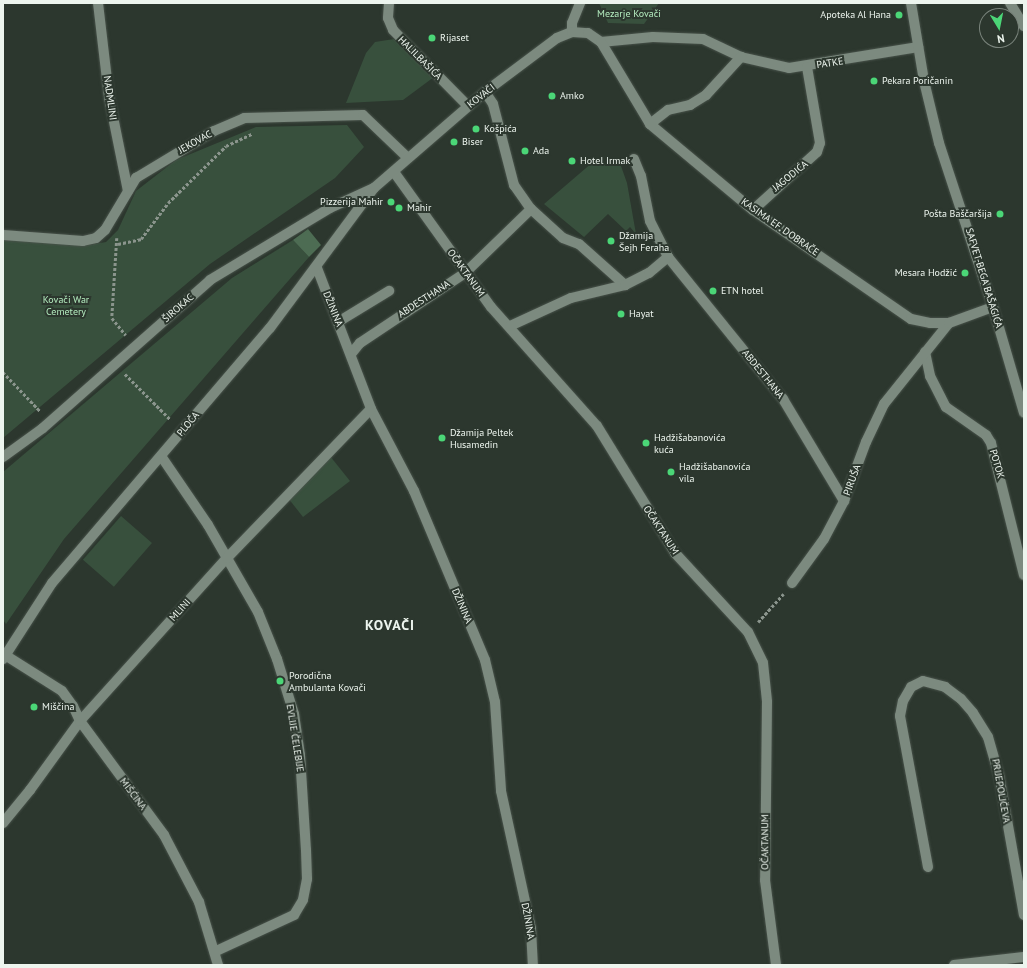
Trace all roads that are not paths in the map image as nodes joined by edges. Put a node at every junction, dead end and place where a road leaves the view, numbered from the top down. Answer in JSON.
{"nodes":[{"id":1,"x":98,"y":3,"type":"edge"},
{"id":2,"x":389,"y":3,"type":"edge"},
{"id":3,"x":580,"y":3,"type":"edge"},
{"id":4,"x":911,"y":3,"type":"edge"},
{"id":5,"x":1010,"y":3,"type":"edge"},
{"id":6,"x":1024,"y":26,"type":"edge"},
{"id":7,"x":572,"y":32,"type":"junction"},
{"id":8,"x":601,"y":42,"type":"junction"},
{"id":9,"x":918,"y":47,"type":"junction"},
{"id":10,"x":741,"y":57,"type":"junction"},
{"id":11,"x":807,"y":67,"type":"junction"},
{"id":12,"x":485,"y":92,"type":"junction"},
{"id":13,"x":468,"y":106,"type":"junction"},
{"id":14,"x":650,"y":124,"type":"junction"},
{"id":15,"x":408,"y":158,"type":"junction"},
{"id":16,"x":634,"y":159,"type":"dead end"},
{"id":17,"x":394,"y":172,"type":"junction"},
{"id":18,"x":374,"y":188,"type":"junction"},
{"id":19,"x":128,"y":192,"type":"junction"},
{"id":20,"x":531,"y":209,"type":"junction"},
{"id":21,"x":753,"y":210,"type":"junction"},
{"id":22,"x":3,"y":235,"type":"edge"},
{"id":23,"x":668,"y":257,"type":"junction"},
{"id":24,"x":317,"y":268,"type":"junction"},
{"id":25,"x":465,"y":273,"type":"junction"},
{"id":26,"x":625,"y":285,"type":"junction"},
{"id":27,"x":389,"y":291,"type":"dead end"},
{"id":28,"x":993,"y":307,"type":"junction"},
{"id":29,"x":338,"y":322,"type":"junction"},
{"id":30,"x":949,"y":323,"type":"junction"},
{"id":31,"x":510,"y":326,"type":"junction"},
{"id":32,"x":925,"y":352,"type":"junction"},
{"id":33,"x":351,"y":354,"type":"junction"},
{"id":34,"x":371,"y":409,"type":"junction"},
{"id":35,"x":1024,"y":414,"type":"edge"},
{"id":36,"x":161,"y":456,"type":"junction"},
{"id":37,"x":3,"y":457,"type":"edge"},
{"id":38,"x":844,"y":501,"type":"junction"},
{"id":39,"x":227,"y":558,"type":"junction"},
{"id":40,"x":1024,"y":575,"type":"edge"},
{"id":41,"x":792,"y":583,"type":"road end"},
{"id":42,"x":4,"y":657,"type":"edge"},
{"id":43,"x":80,"y":721,"type":"junction"},
{"id":44,"x":3,"y":823,"type":"edge"},
{"id":45,"x":928,"y":867,"type":"dead end"},
{"id":46,"x":1024,"y":915,"type":"edge"},
{"id":47,"x":216,"y":951,"type":"junction"},
{"id":48,"x":1024,"y":957,"type":"edge"},
{"id":49,"x":218,"y":965,"type":"edge"},
{"id":50,"x":533,"y":965,"type":"edge"},
{"id":51,"x":776,"y":965,"type":"edge"},
{"id":52,"x":954,"y":965,"type":"edge"}],
"edges":[{"from":1,"to":19,"type":"street","name":"NADMLINI"},
{"from":2,"to":13,"type":"street","name":"HALILBAŠIĆA"},
{"from":3,"to":7,"type":"street"},
{"from":4,"to":9,"type":"street","name":"SAFVET-BEGA BAŠAGIĆA"},
{"from":5,"to":6,"type":"street"},
{"from":7,"to":8,"type":"street"},
{"from":7,"to":12,"type":"street","name":"KOVAČI"},
{"from":8,"to":10,"type":"street","name":"PATKE"},
{"from":8,"to":14,"type":"street","name":"KASIMA EF. DOBRAČE"},
{"from":9,"to":11,"type":"street","name":"PATKE"},
{"from":9,"to":28,"type":"street","name":"SAFVET-BEGA BAŠAGIĆA"},
{"from":10,"to":11,"type":"street","name":"PATKE"},
{"from":10,"to":14,"type":"street"},
{"from":11,"to":21,"type":"street","name":"JAGODIĆA"},
{"from":12,"to":13,"type":"street","name":"KOVAČI"},
{"from":12,"to":20,"type":"street"},
{"from":13,"to":15,"type":"street","name":"KOVAČI"},
{"from":14,"to":21,"type":"street","name":"KASIMA EF. DOBRAČE"},
{"from":15,"to":17,"type":"street","name":"KOVAČI"},
{"from":15,"to":19,"type":"street","name":"JEKOVAC"},
{"from":16,"to":23,"type":"street","name":"ABDESTHANA"},
{"from":17,"to":18,"type":"street","name":"KOVAČI"},
{"from":17,"to":25,"type":"street","name":"OČAKTANUM"},
{"from":18,"to":24,"type":"street","name":"PLOČA"},
{"from":18,"to":37,"type":"street","name":"ŠIROKAC"},
{"from":19,"to":22,"type":"street","name":"JEKOVAC"},
{"from":20,"to":25,"type":"street","name":"ABDESTHANA"},
{"from":20,"to":26,"type":"street"},
{"from":21,"to":30,"type":"street","name":"KASIMA EF. DOBRAČE"},
{"from":23,"to":26,"type":"street"},
{"from":23,"to":38,"type":"street","name":"ABDESTHANA"},
{"from":24,"to":29,"type":"street","name":"DŽININA"},
{"from":24,"to":36,"type":"street","name":"PLOČA"},
{"from":25,"to":31,"type":"street","name":"OČAKTANUM"},
{"from":25,"to":33,"type":"street","name":"ABDESTHANA"},
{"from":26,"to":31,"type":"street"},
{"from":27,"to":29,"type":"street"},
{"from":28,"to":30,"type":"street","name":"KASIMA EF. DOBRAČE"},
{"from":28,"to":35,"type":"street","name":"SAFVET-BEGA BAŠAGIĆA"},
{"from":29,"to":33,"type":"street","name":"DŽININA"},
{"from":30,"to":32,"type":"street","name":"PIRUŠA"},
{"from":31,"to":51,"type":"street","name":"OČAKTANUM"},
{"from":32,"to":38,"type":"street","name":"PIRUŠA"},
{"from":32,"to":40,"type":"street","name":"POTOK"},
{"from":33,"to":34,"type":"street","name":"DŽININA"},
{"from":34,"to":39,"type":"street","name":"MLINI"},
{"from":34,"to":50,"type":"street","name":"DŽININA"},
{"from":36,"to":39,"type":"street","name":"EVLIJE ČELEBIJE"},
{"from":36,"to":42,"type":"street","name":"PLOČA"},
{"from":38,"to":41,"type":"street","name":"PIRUŠA"},
{"from":39,"to":43,"type":"street","name":"MLINI"},
{"from":39,"to":47,"type":"street","name":"EVLIJE ČELEBIJE"},
{"from":42,"to":43,"type":"street","name":"MIŠĆINA"},
{"from":43,"to":44,"type":"street","name":"MLINI"},
{"from":43,"to":47,"type":"street","name":"MIŠĆINA"},
{"from":45,"to":46,"type":"street","name":"PRIJEPOLJČEVA"},
{"from":47,"to":49,"type":"street","name":"MIŠĆINA"},
{"from":48,"to":52,"type":"street"}]}
